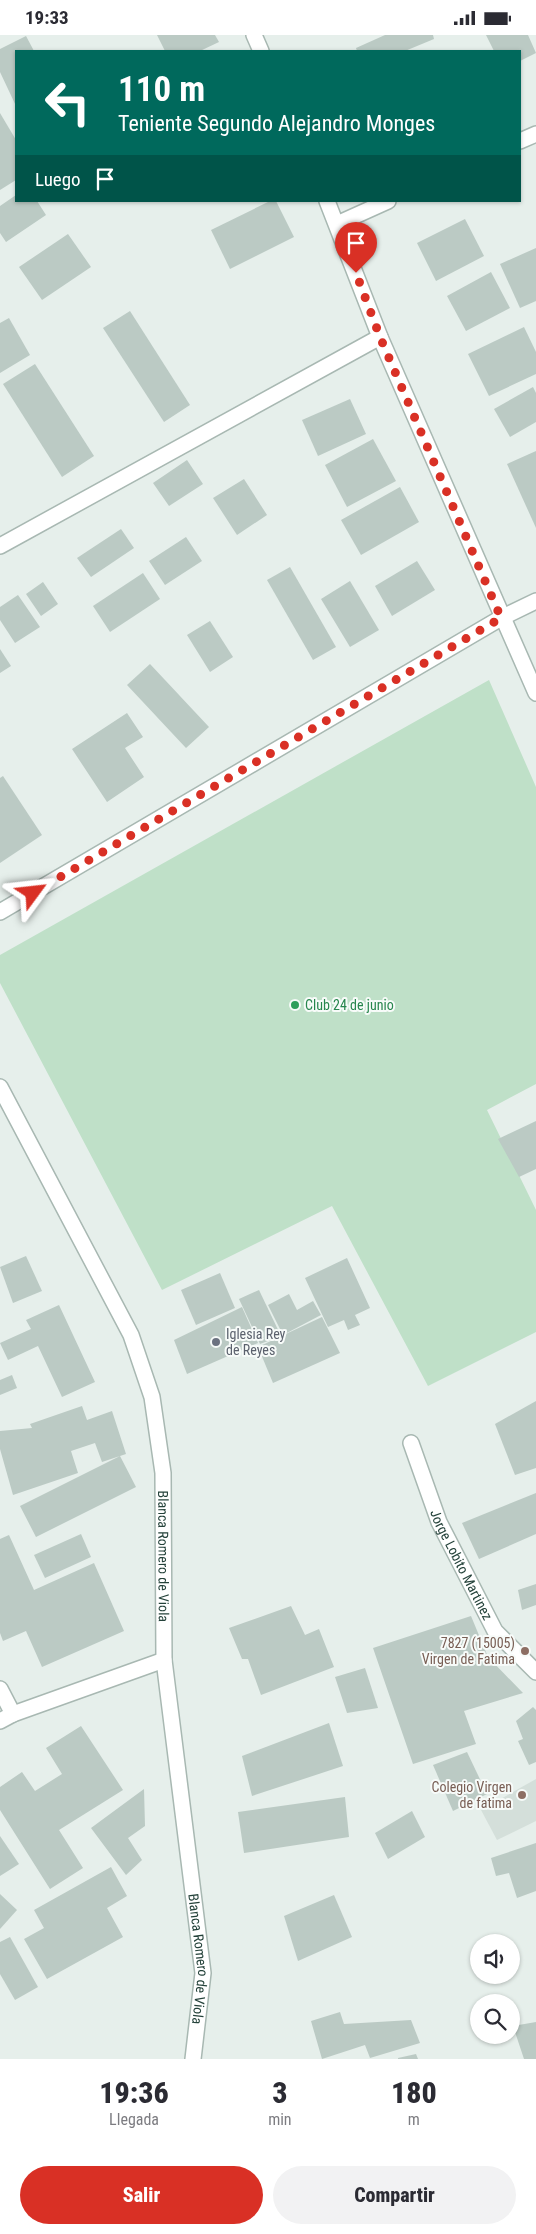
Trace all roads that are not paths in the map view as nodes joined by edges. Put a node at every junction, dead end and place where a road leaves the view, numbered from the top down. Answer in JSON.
{"nodes":[{"id":1,"x":254,"y":35,"type":"edge"},
{"id":2,"x":261,"y":50,"type":"edge"},
{"id":3,"x":536,"y":134,"type":"edge"},
{"id":4,"x":521,"y":141,"type":"edge"},
{"id":5,"x":327,"y":202,"type":"edge"},
{"id":6,"x":386,"y":202,"type":"edge"},
{"id":7,"x":337,"y":224,"type":"junction"},
{"id":8,"x":380,"y":337,"type":"junction"},
{"id":9,"x":0,"y":546,"type":"edge"},
{"id":10,"x":536,"y":601,"type":"edge"},
{"id":11,"x":501,"y":618,"type":"junction"},
{"id":12,"x":536,"y":693,"type":"edge"},
{"id":13,"x":0,"y":912,"type":"edge"},
{"id":14,"x":0,"y":1087,"type":"edge"},
{"id":15,"x":411,"y":1443,"type":"dead end"},
{"id":16,"x":164,"y":1660,"type":"junction"},
{"id":17,"x":536,"y":1673,"type":"edge"},
{"id":18,"x":0,"y":1689,"type":"edge"},
{"id":19,"x":6,"y":1718,"type":"edge"},
{"id":20,"x":193,"y":2059,"type":"edge"}],
"edges":[{"from":1,"to":2,"type":"street"},
{"from":3,"to":4,"type":"street"},
{"from":5,"to":7,"type":"street"},
{"from":6,"to":7,"type":"street"},
{"from":7,"to":8,"type":"street"},
{"from":8,"to":9,"type":"street"},
{"from":8,"to":11,"type":"street"},
{"from":10,"to":11,"type":"street"},
{"from":11,"to":12,"type":"street"},
{"from":11,"to":13,"type":"street"},
{"from":14,"to":16,"type":"street","name":"Blanca Romero de Viola"},
{"from":15,"to":17,"type":"street","name":"Jorge Lobito Martinez"},
{"from":16,"to":19,"type":"street"},
{"from":16,"to":20,"type":"street","name":"Blanca Romero de Viola"},
{"from":18,"to":19,"type":"street"}]}
